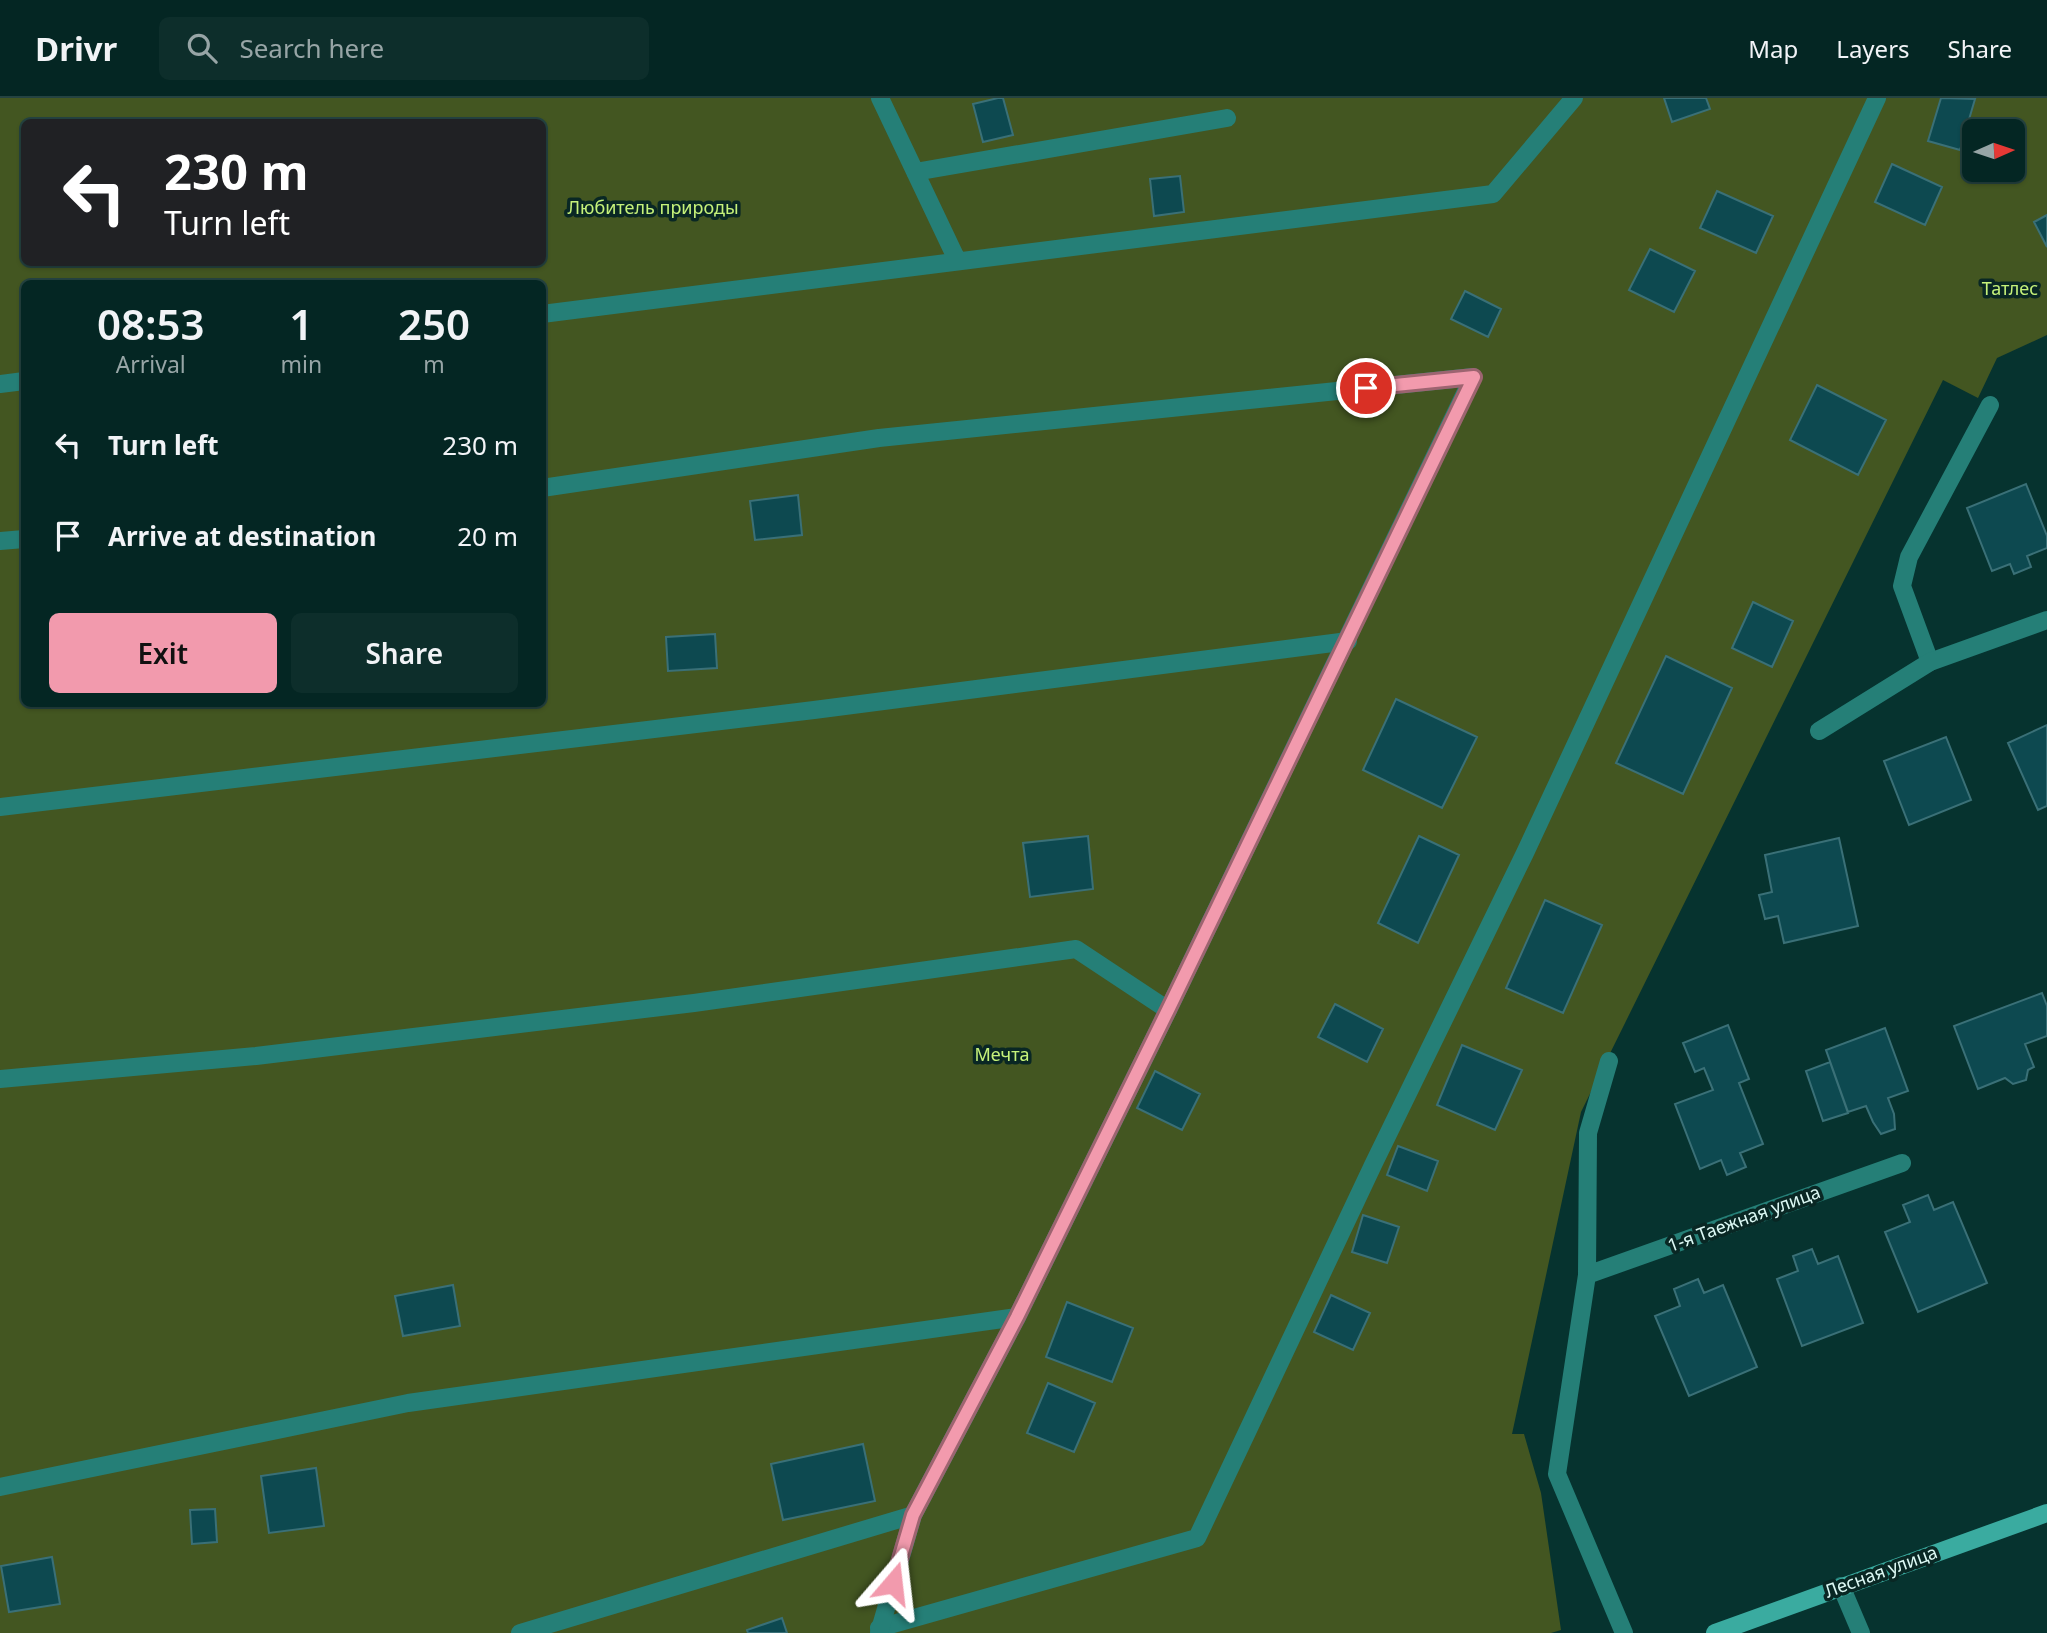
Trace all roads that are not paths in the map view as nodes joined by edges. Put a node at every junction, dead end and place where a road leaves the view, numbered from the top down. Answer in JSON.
{"nodes":[{"id":1,"x":880,"y":98,"type":"edge"},
{"id":2,"x":1574,"y":98,"type":"edge"},
{"id":3,"x":1877,"y":98,"type":"edge"},
{"id":4,"x":1227,"y":118,"type":"dead end"},
{"id":5,"x":915,"y":172,"type":"junction"},
{"id":6,"x":957,"y":260,"type":"junction"},
{"id":7,"x":546,"y":313,"type":"edge"},
{"id":8,"x":21,"y":381,"type":"edge"},
{"id":9,"x":0,"y":384,"type":"edge"},
{"id":10,"x":1990,"y":405,"type":"dead end"},
{"id":11,"x":546,"y":487,"type":"edge"},
{"id":12,"x":21,"y":539,"type":"edge"},
{"id":13,"x":0,"y":541,"type":"edge"},
{"id":14,"x":2047,"y":620,"type":"edge"},
{"id":15,"x":1348,"y":640,"type":"junction"},
{"id":16,"x":1930,"y":662,"type":"junction"},
{"id":17,"x":1819,"y":731,"type":"dead end"},
{"id":18,"x":0,"y":807,"type":"edge"},
{"id":19,"x":1168,"y":1010,"type":"junction"},
{"id":20,"x":1609,"y":1060,"type":"dead end"},
{"id":21,"x":0,"y":1079,"type":"edge"},
{"id":22,"x":1902,"y":1163,"type":"dead end"},
{"id":23,"x":1587,"y":1275,"type":"junction"},
{"id":24,"x":1017,"y":1317,"type":"junction"},
{"id":25,"x":0,"y":1487,"type":"edge"},
{"id":26,"x":2047,"y":1513,"type":"edge"},
{"id":27,"x":913,"y":1515,"type":"junction"},
{"id":28,"x":1841,"y":1586,"type":"junction"},
{"id":29,"x":879,"y":1630,"type":"edge"},
{"id":30,"x":520,"y":1633,"type":"edge"},
{"id":31,"x":1624,"y":1633,"type":"edge"},
{"id":32,"x":1715,"y":1633,"type":"edge"},
{"id":33,"x":1861,"y":1633,"type":"edge"}],
"edges":[{"from":1,"to":5,"type":"street"},
{"from":2,"to":6,"type":"street"},
{"from":3,"to":29,"type":"street"},
{"from":4,"to":5,"type":"street"},
{"from":5,"to":6,"type":"street"},
{"from":6,"to":7,"type":"street"},
{"from":8,"to":9,"type":"street"},
{"from":10,"to":16,"type":"street"},
{"from":11,"to":15,"type":"street"},
{"from":12,"to":13,"type":"street"},
{"from":14,"to":16,"type":"street"},
{"from":15,"to":18,"type":"street"},
{"from":15,"to":19,"type":"street"},
{"from":16,"to":17,"type":"street"},
{"from":19,"to":21,"type":"street"},
{"from":19,"to":24,"type":"street"},
{"from":20,"to":23,"type":"street"},
{"from":22,"to":23,"type":"street","name":"1-я Таежная улица"},
{"from":23,"to":31,"type":"street"},
{"from":24,"to":25,"type":"street"},
{"from":24,"to":27,"type":"street"},
{"from":26,"to":28,"type":"street","name":"Лесная улица"},
{"from":27,"to":29,"type":"street"},
{"from":27,"to":30,"type":"street"},
{"from":28,"to":32,"type":"street","name":"Лесная улица"},
{"from":28,"to":33,"type":"street"}]}
